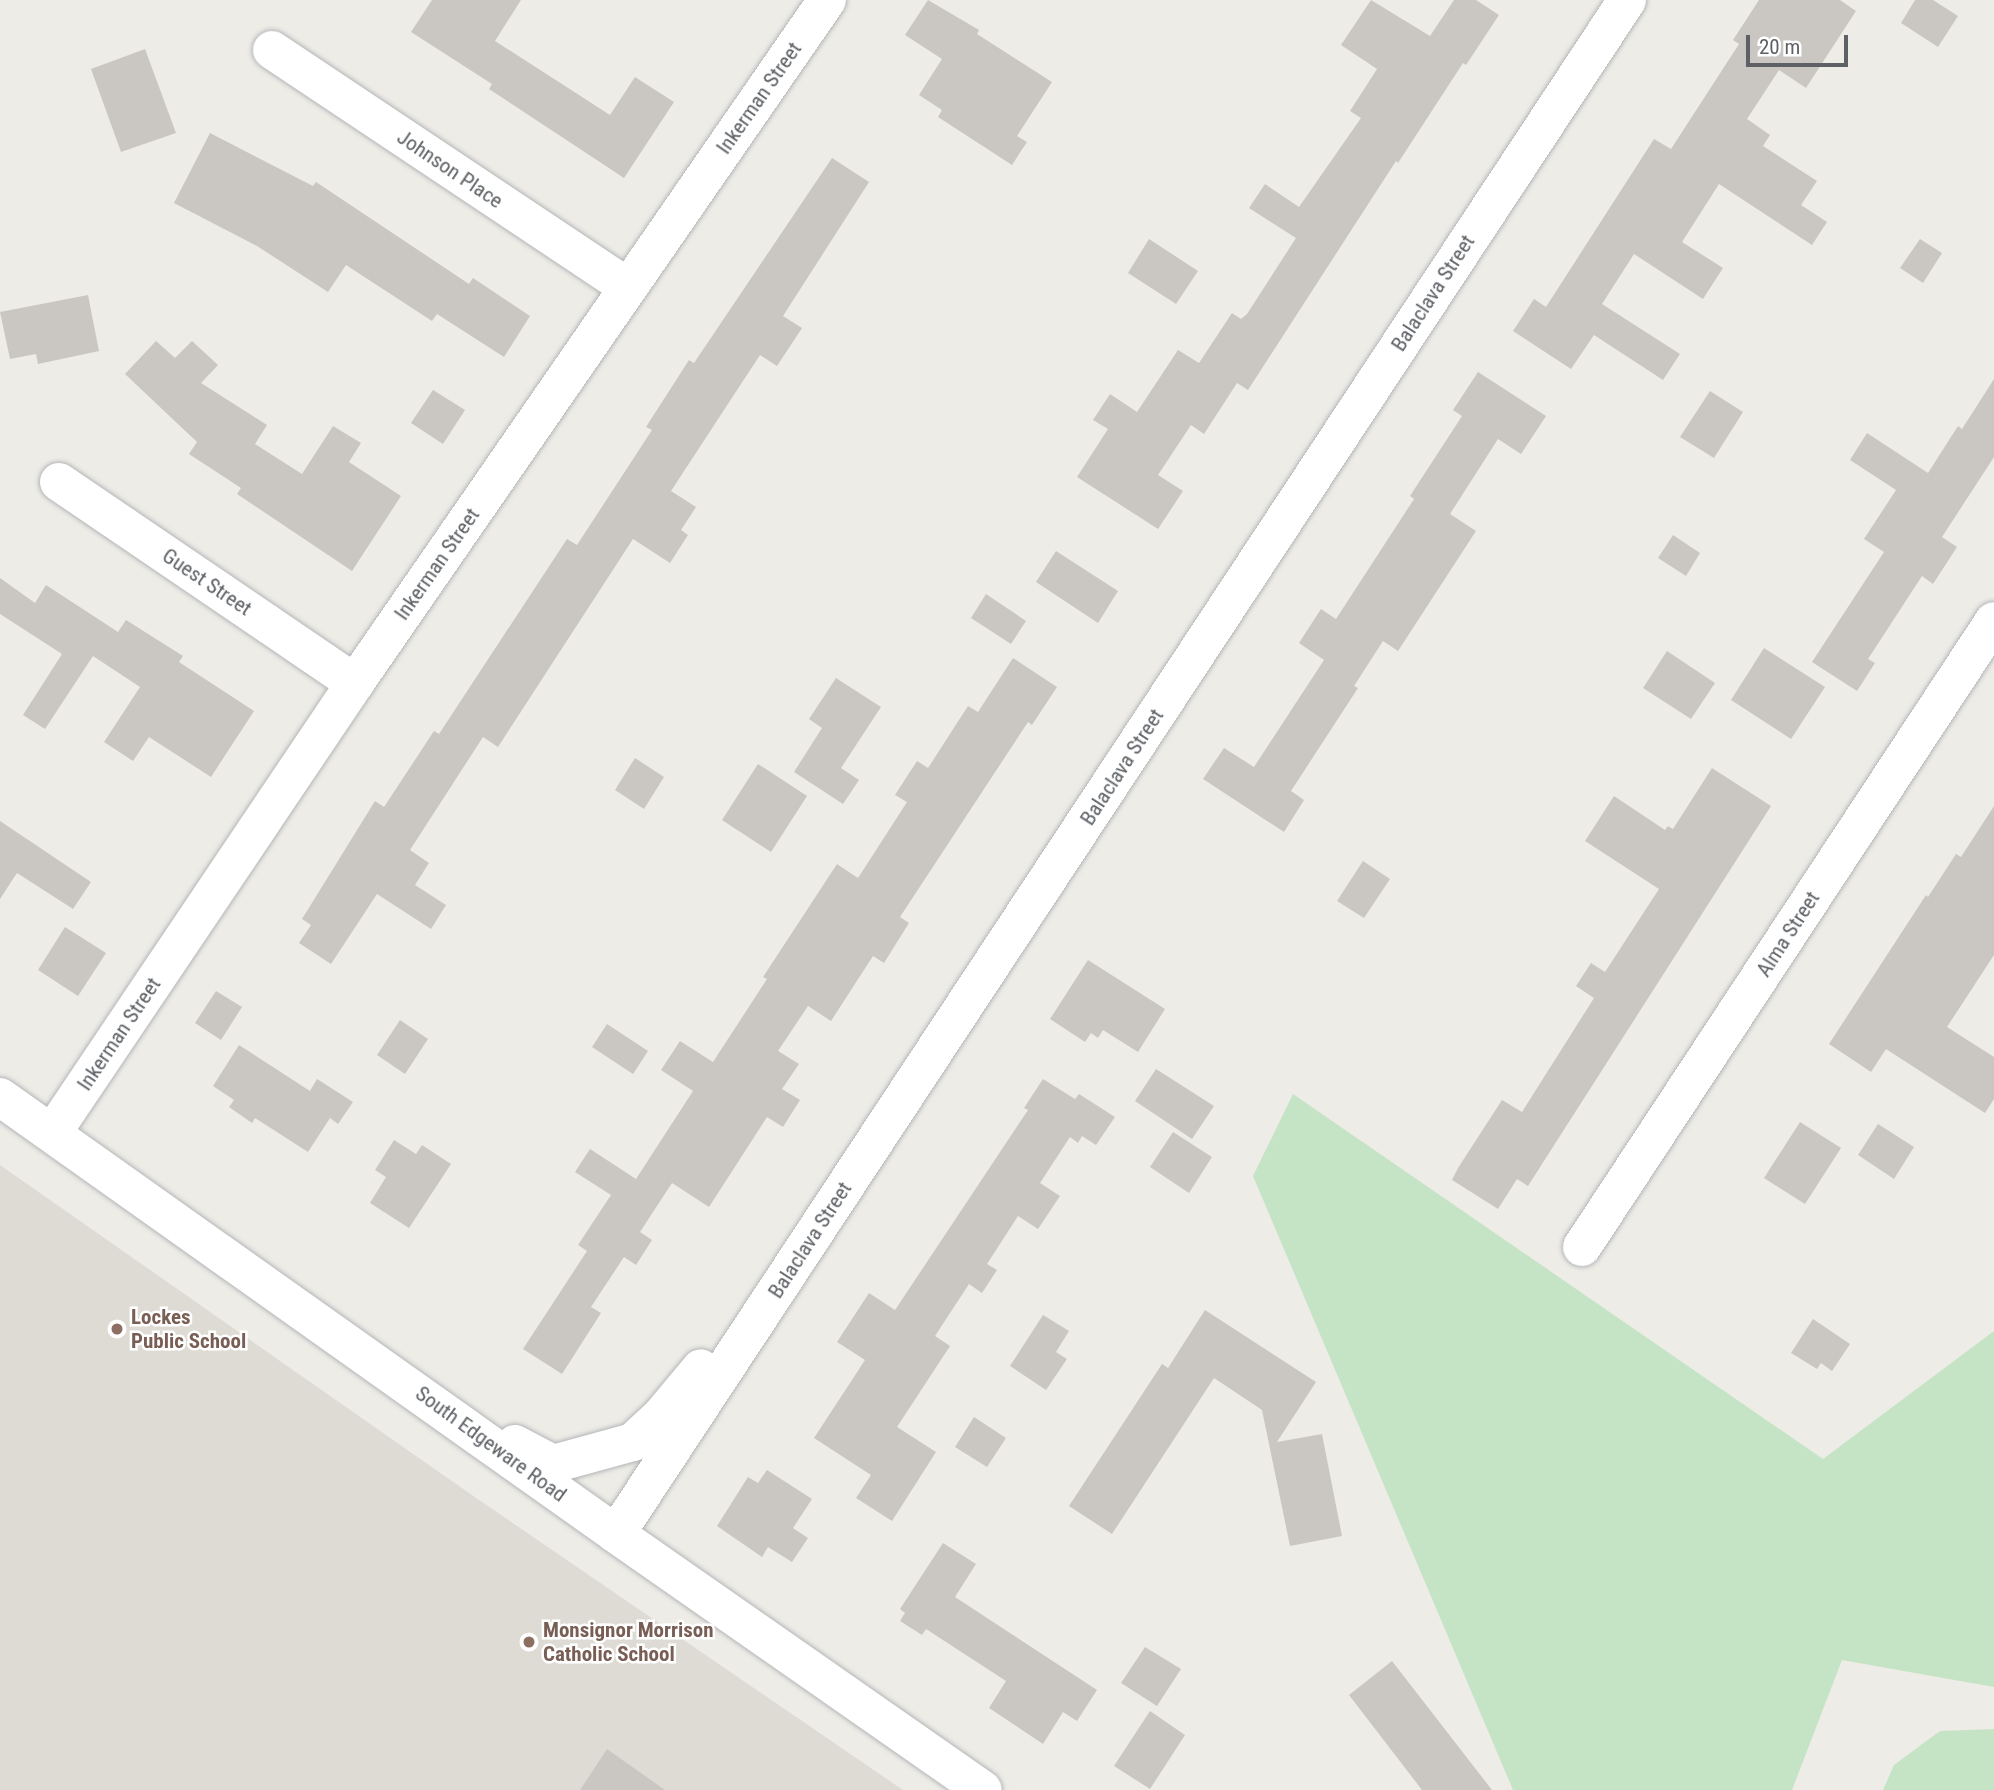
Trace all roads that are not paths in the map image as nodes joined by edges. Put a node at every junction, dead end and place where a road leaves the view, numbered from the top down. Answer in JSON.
{"nodes":[{"id":1,"x":827,"y":0,"type":"edge"},
{"id":2,"x":1627,"y":0,"type":"edge"},
{"id":3,"x":272,"y":50,"type":"dead end"},
{"id":4,"x":628,"y":287,"type":"junction"},
{"id":5,"x":59,"y":482,"type":"dead end"},
{"id":6,"x":1994,"y":621,"type":"edge"},
{"id":7,"x":355,"y":683,"type":"junction"},
{"id":8,"x":0,"y":1097,"type":"edge"},
{"id":9,"x":53,"y":1132,"type":"junction"},
{"id":10,"x":1582,"y":1248,"type":"dead end"},
{"id":11,"x":794,"y":1265,"type":"junction"},
{"id":12,"x":432,"y":1402,"type":"junction"},
{"id":13,"x":616,"y":1534,"type":"junction"},
{"id":14,"x":983,"y":1790,"type":"edge"}],
"edges":[{"from":1,"to":4,"type":"street","name":"Inkerman Street"},
{"from":2,"to":11,"type":"street","name":"Balaclava Street"},
{"from":3,"to":4,"type":"street","name":"Johnson Place"},
{"from":4,"to":7,"type":"street","name":"Inkerman Street"},
{"from":5,"to":7,"type":"street","name":"Guest Street"},
{"from":6,"to":10,"type":"street","name":"Alma Street"},
{"from":7,"to":9,"type":"street","name":"Inkerman Street"},
{"from":8,"to":9,"type":"street","name":"South Edgeware Road"},
{"from":9,"to":12,"type":"street","name":"South Edgeware Road"},
{"from":11,"to":12,"type":"street"},
{"from":11,"to":13,"type":"street","name":"Balaclava Street"},
{"from":12,"to":13,"type":"street","name":"South Edgeware Road"},
{"from":13,"to":14,"type":"street","name":"South Edgeware Road"}]}
